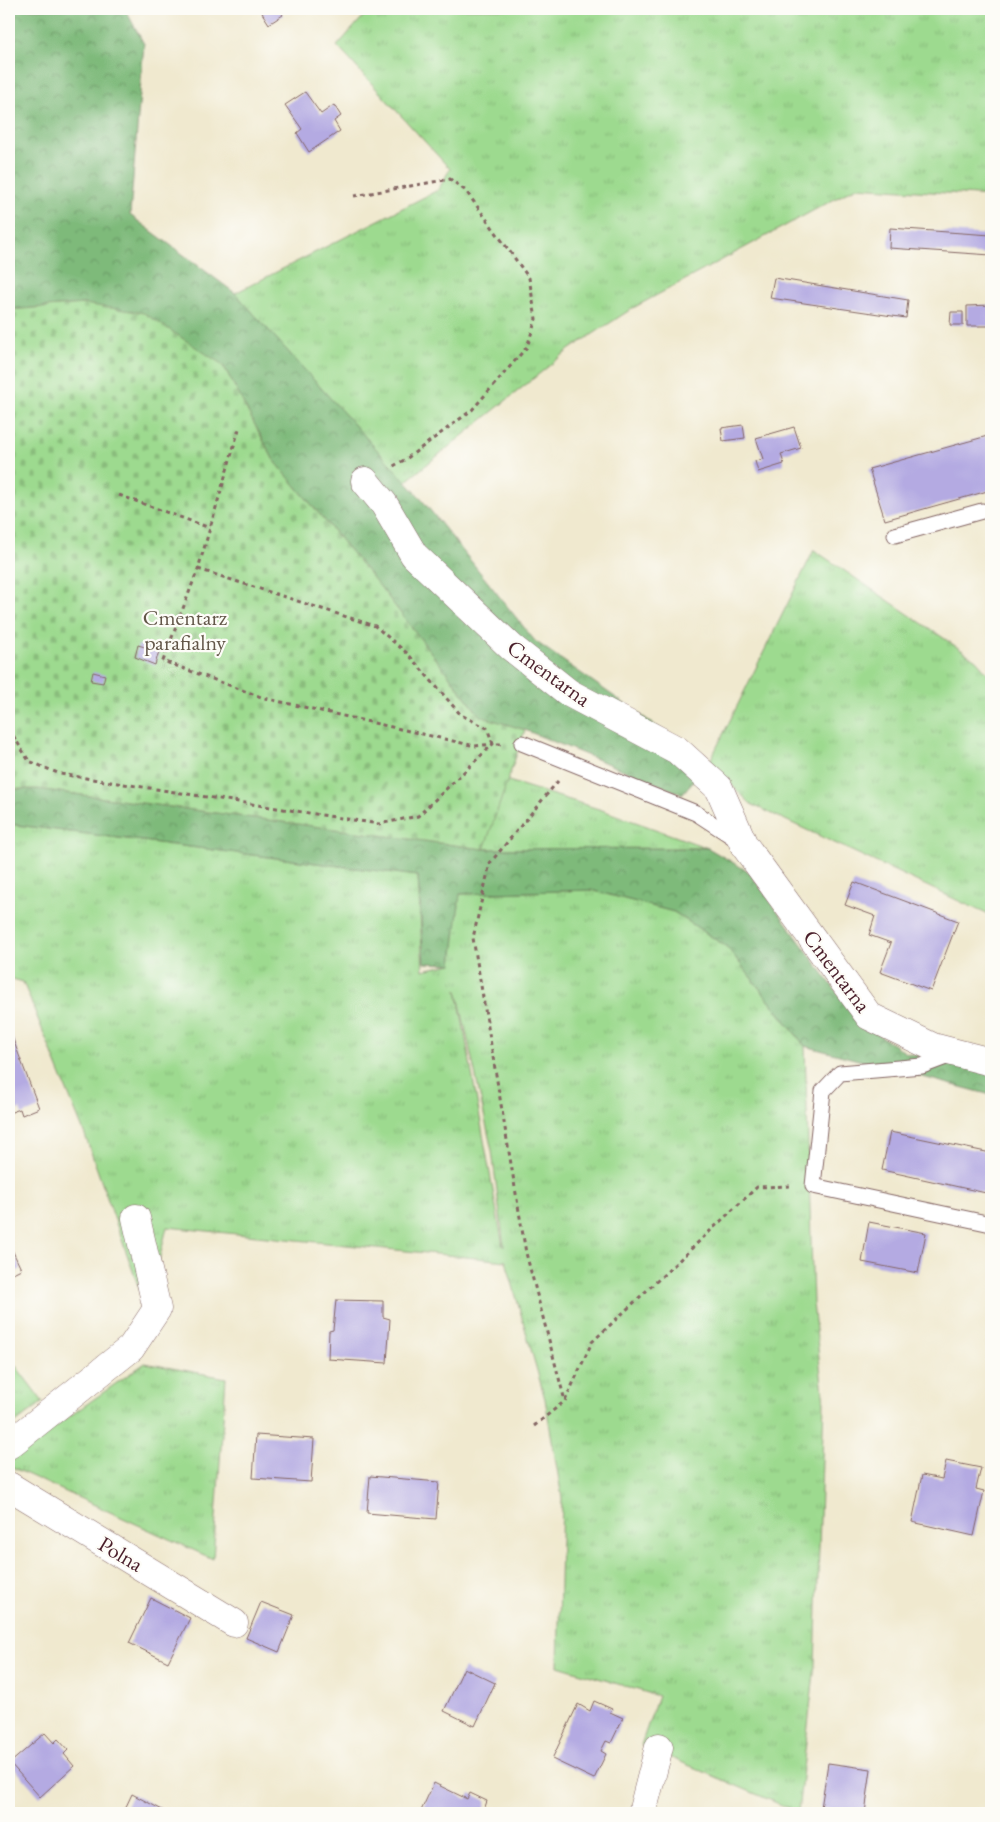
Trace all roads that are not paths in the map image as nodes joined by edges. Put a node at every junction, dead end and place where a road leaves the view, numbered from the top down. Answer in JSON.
{"nodes":[{"id":1,"x":365,"y":481,"type":"road end"},
{"id":2,"x":982,"y":511,"type":"dead end"},
{"id":3,"x":895,"y":535,"type":"dead end"},
{"id":4,"x":522,"y":743,"type":"road end"},
{"id":5,"x":744,"y":845,"type":"junction"},
{"id":6,"x":957,"y":1053,"type":"junction"},
{"id":7,"x":991,"y":1062,"type":"edge"},
{"id":8,"x":136,"y":1218,"type":"dead end"},
{"id":9,"x":991,"y":1224,"type":"edge"},
{"id":10,"x":9,"y":1445,"type":"edge"},
{"id":11,"x":9,"y":1486,"type":"edge"},
{"id":12,"x":234,"y":1623,"type":"dead end"},
{"id":13,"x":659,"y":1747,"type":"dead end"},
{"id":14,"x":642,"y":1813,"type":"edge"}],
"edges":[{"from":1,"to":5,"type":"street","name":"Cmentarna"},
{"from":2,"to":3,"type":"lane"},
{"from":4,"to":5,"type":"lane","name":"Cmentarna"},
{"from":5,"to":6,"type":"street","name":"Cmentarna"},
{"from":6,"to":7,"type":"street","name":"Cmentarna"},
{"from":6,"to":9,"type":"lane"},
{"from":8,"to":10,"type":"street"},
{"from":11,"to":12,"type":"street","name":"Polna"},
{"from":13,"to":14,"type":"street"}]}
